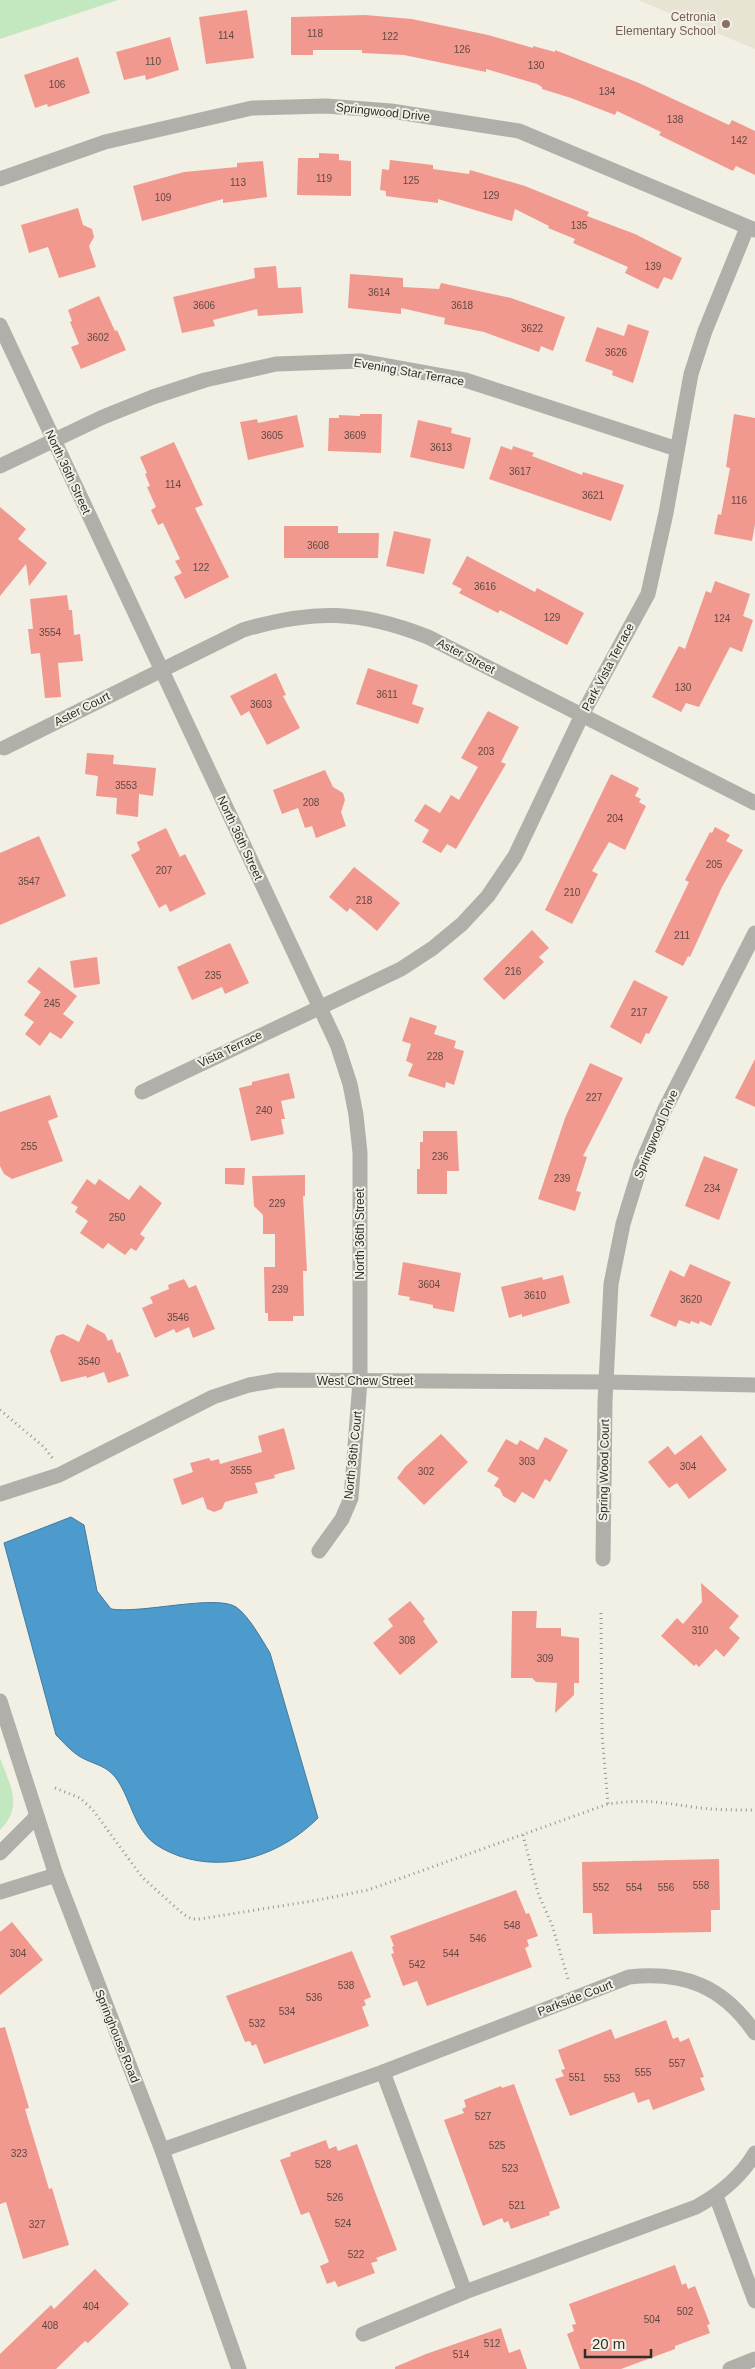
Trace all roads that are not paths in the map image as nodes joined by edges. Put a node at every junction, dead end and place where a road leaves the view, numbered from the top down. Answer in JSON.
{"nodes":[{"id":1,"x":0,"y":179,"type":"edge"},
{"id":2,"x":751,"y":229,"type":"edge"},
{"id":3,"x":0,"y":325,"type":"edge"},
{"id":4,"x":54,"y":441,"type":"junction"},
{"id":5,"x":678,"y":449,"type":"junction"},
{"id":6,"x":0,"y":466,"type":"edge"},
{"id":7,"x":160,"y":669,"type":"junction"},
{"id":8,"x":582,"y":715,"type":"junction"},
{"id":9,"x":4,"y":748,"type":"dead end"},
{"id":10,"x":755,"y":803,"type":"edge"},
{"id":11,"x":755,"y":933,"type":"edge"},
{"id":12,"x":318,"y":1006,"type":"junction"},
{"id":13,"x":142,"y":1092,"type":"dead end"},
{"id":14,"x":360,"y":1381,"type":"junction"},
{"id":15,"x":607,"y":1382,"type":"junction"},
{"id":16,"x":755,"y":1385,"type":"edge"},
{"id":17,"x":0,"y":1494,"type":"edge"},
{"id":18,"x":319,"y":1551,"type":"dead end"},
{"id":19,"x":603,"y":1559,"type":"dead end"},
{"id":20,"x":0,"y":1701,"type":"edge"},
{"id":21,"x":37,"y":1816,"type":"junction"},
{"id":22,"x":0,"y":1853,"type":"edge"},
{"id":23,"x":56,"y":1875,"type":"junction"},
{"id":24,"x":0,"y":1892,"type":"edge"},
{"id":25,"x":755,"y":2033,"type":"edge"},
{"id":26,"x":384,"y":2072,"type":"junction"},
{"id":27,"x":162,"y":2150,"type":"junction"},
{"id":28,"x":755,"y":2153,"type":"edge"},
{"id":29,"x":716,"y":2196,"type":"junction"},
{"id":30,"x":465,"y":2292,"type":"junction"},
{"id":31,"x":755,"y":2301,"type":"edge"},
{"id":32,"x":362,"y":2334,"type":"dead end"},
{"id":33,"x":755,"y":2358,"type":"edge"},
{"id":34,"x":239,"y":2369,"type":"edge"},
{"id":35,"x":730,"y":2369,"type":"edge"}],
"edges":[{"from":1,"to":2,"type":"street","name":"Springwood Drive"},
{"from":2,"to":5,"type":"street","name":"Park Vista Terrace"},
{"from":3,"to":4,"type":"street","name":"North 36th Street"},
{"from":4,"to":5,"type":"street","name":"Evening Star Terrace"},
{"from":4,"to":6,"type":"street","name":"Evening Star Terrace"},
{"from":4,"to":7,"type":"street","name":"North 36th Street"},
{"from":5,"to":8,"type":"street","name":"Park Vista Terrace"},
{"from":7,"to":8,"type":"street","name":"Aster Street"},
{"from":7,"to":9,"type":"street","name":"Aster Court"},
{"from":7,"to":12,"type":"street","name":"North 36th Street"},
{"from":8,"to":10,"type":"street","name":"Aster Street"},
{"from":8,"to":12,"type":"street","name":"Park Vista Terrace"},
{"from":11,"to":15,"type":"street","name":"Springwood Drive"},
{"from":12,"to":13,"type":"street","name":"Vista Terrace"},
{"from":12,"to":14,"type":"street","name":"North 36th Street"},
{"from":14,"to":15,"type":"street","name":"West Chew Street"},
{"from":14,"to":17,"type":"street","name":"West Chew Street"},
{"from":14,"to":18,"type":"street","name":"North 36th Court"},
{"from":15,"to":16,"type":"street","name":"West Chew Street"},
{"from":15,"to":19,"type":"street","name":"Spring Wood Court"},
{"from":20,"to":21,"type":"street","name":"Springhouse Road"},
{"from":21,"to":22,"type":"street"},
{"from":21,"to":23,"type":"street","name":"Springhouse Road"},
{"from":23,"to":24,"type":"street"},
{"from":23,"to":27,"type":"street","name":"Springhouse Road"},
{"from":25,"to":26,"type":"street","name":"Parkside Court"},
{"from":26,"to":27,"type":"street","name":"Parkside Court"},
{"from":26,"to":30,"type":"street"},
{"from":27,"to":34,"type":"street","name":"Springhouse Road"},
{"from":28,"to":29,"type":"street"},
{"from":29,"to":30,"type":"street"},
{"from":29,"to":31,"type":"street"},
{"from":30,"to":32,"type":"street"},
{"from":33,"to":35,"type":"street"}]}
